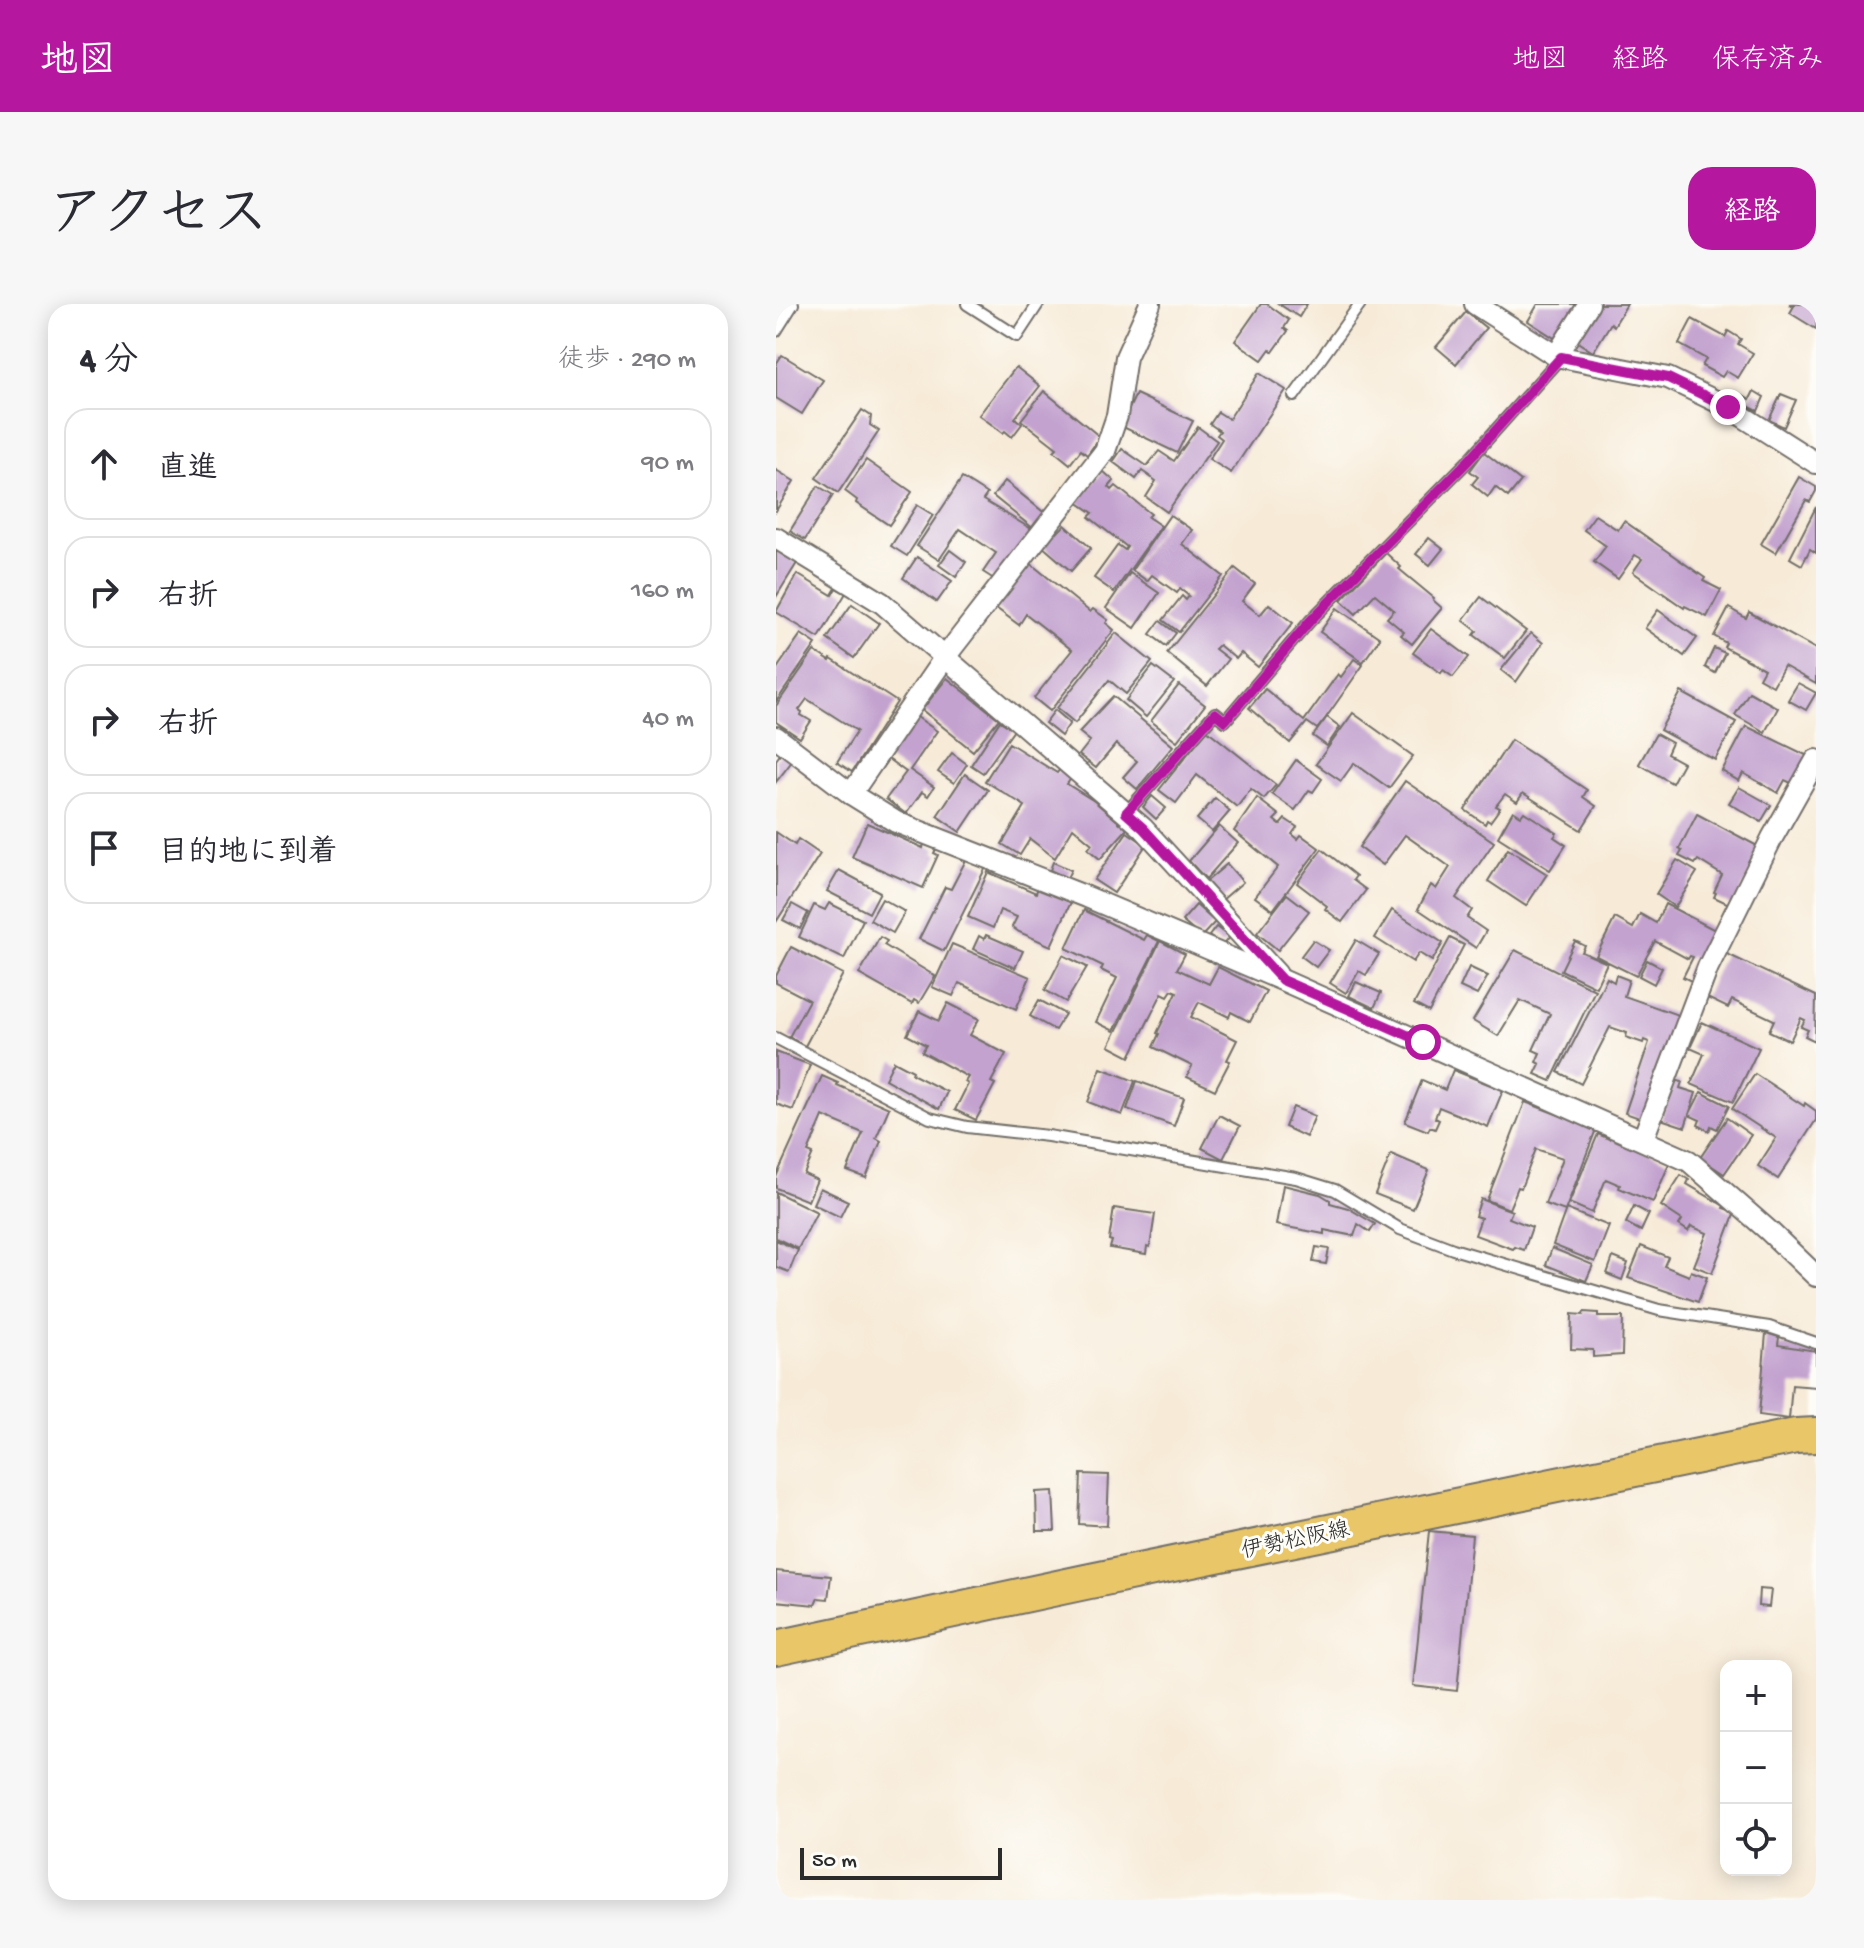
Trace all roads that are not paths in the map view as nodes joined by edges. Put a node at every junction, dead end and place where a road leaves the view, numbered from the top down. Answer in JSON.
{"nodes":[{"id":1,"x":793,"y":304,"type":"edge"},
{"id":2,"x":967,"y":304,"type":"edge"},
{"id":3,"x":1038,"y":304,"type":"edge"},
{"id":4,"x":1150,"y":304,"type":"edge"},
{"id":5,"x":1360,"y":304,"type":"edge"},
{"id":6,"x":1475,"y":304,"type":"edge"},
{"id":7,"x":1589,"y":304,"type":"edge"},
{"id":8,"x":776,"y":331,"type":"edge"},
{"id":9,"x":1559,"y":357,"type":"junction"},
{"id":10,"x":1294,"y":396,"type":"dead end"},
{"id":11,"x":1816,"y":463,"type":"edge"},
{"id":12,"x":776,"y":538,"type":"edge"},
{"id":13,"x":945,"y":657,"type":"junction"},
{"id":14,"x":776,"y":737,"type":"edge"},
{"id":15,"x":1816,"y":760,"type":"edge"},
{"id":16,"x":851,"y":794,"type":"junction"},
{"id":17,"x":1126,"y":813,"type":"junction"},
{"id":18,"x":1282,"y":980,"type":"junction"},
{"id":19,"x":776,"y":1038,"type":"edge"},
{"id":20,"x":1643,"y":1139,"type":"junction"},
{"id":21,"x":1816,"y":1276,"type":"edge"},
{"id":22,"x":1816,"y":1343,"type":"edge"},
{"id":23,"x":1816,"y":1435,"type":"edge"},
{"id":24,"x":776,"y":1648,"type":"edge"}],
"edges":[{"from":1,"to":8,"type":"lane"},
{"from":2,"to":3,"type":"lane"},
{"from":4,"to":13,"type":"street"},
{"from":5,"to":10,"type":"lane"},
{"from":6,"to":9,"type":"street"},
{"from":7,"to":9,"type":"street"},
{"from":9,"to":11,"type":"street"},
{"from":9,"to":17,"type":"lane"},
{"from":12,"to":13,"type":"street"},
{"from":13,"to":16,"type":"street"},
{"from":13,"to":17,"type":"street"},
{"from":14,"to":16,"type":"street"},
{"from":15,"to":20,"type":"street"},
{"from":16,"to":18,"type":"street"},
{"from":17,"to":18,"type":"street"},
{"from":18,"to":20,"type":"street"},
{"from":19,"to":22,"type":"lane"},
{"from":20,"to":21,"type":"street"},
{"from":23,"to":24,"type":"main road","name":"伊勢松阪線"}]}
